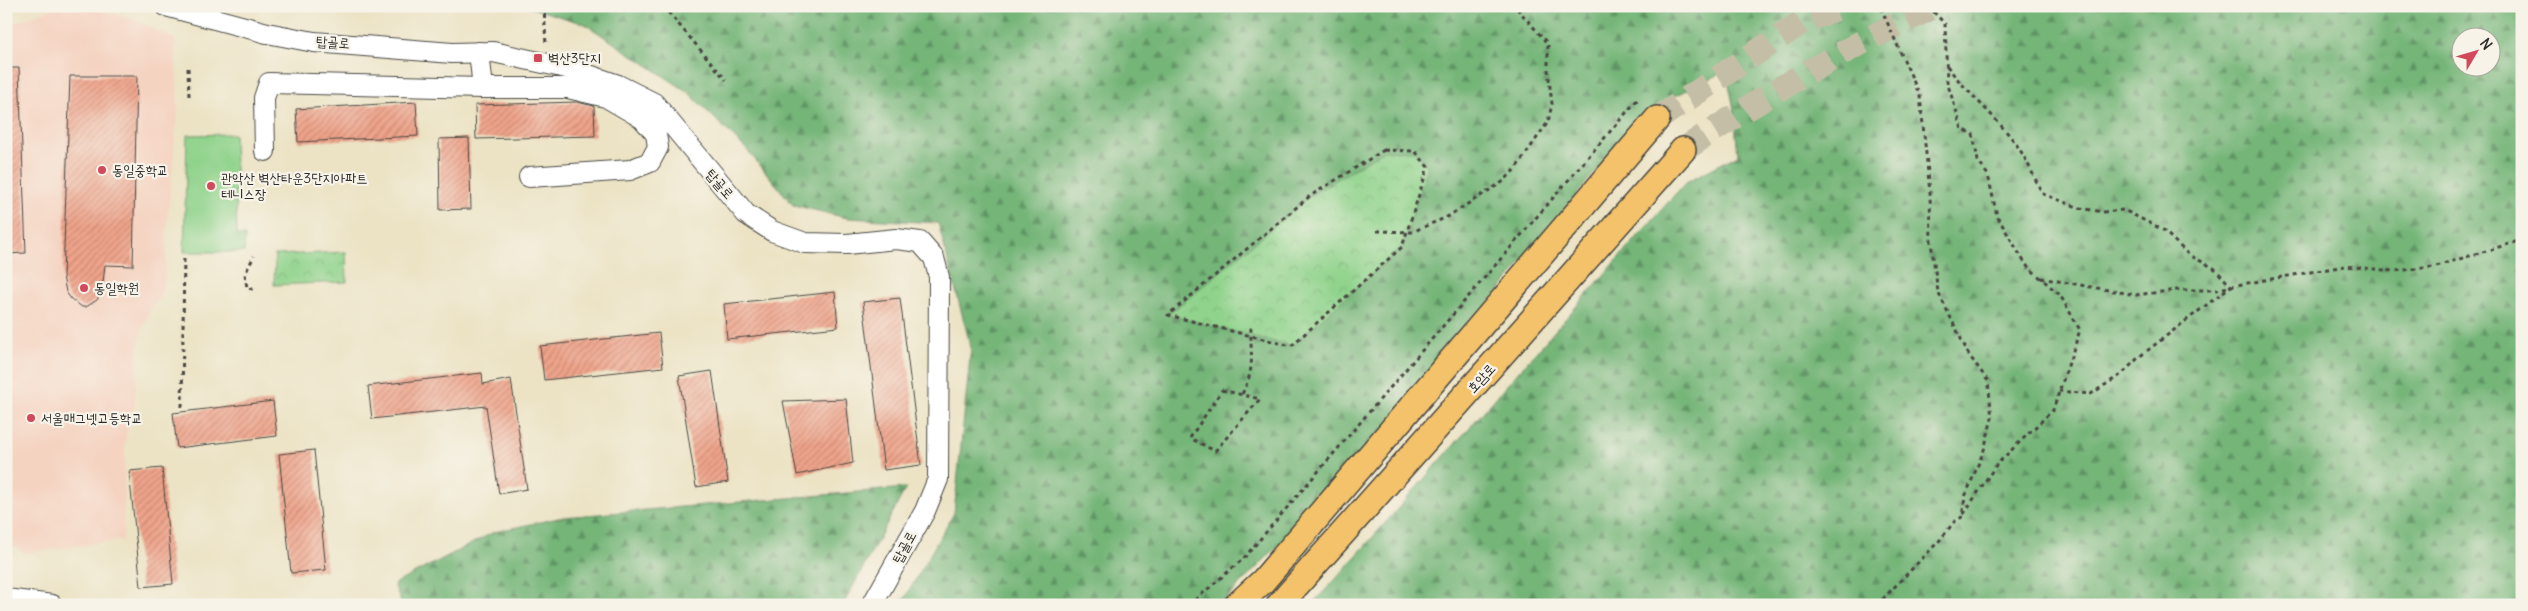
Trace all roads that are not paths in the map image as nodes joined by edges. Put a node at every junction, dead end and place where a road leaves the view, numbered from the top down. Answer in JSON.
{"nodes":[{"id":1,"x":166,"y":6,"type":"edge"},
{"id":2,"x":199,"y":10,"type":"edge"},
{"id":3,"x":479,"y":52,"type":"junction"},
{"id":4,"x":483,"y":88,"type":"junction"},
{"id":5,"x":1657,"y":119,"type":"tunnel mouth"},
{"id":6,"x":1683,"y":150,"type":"tunnel mouth"},
{"id":7,"x":265,"y":151,"type":"dead end"},
{"id":8,"x":529,"y":177,"type":"dead end"},
{"id":9,"x":6,"y":599,"type":"edge"},
{"id":10,"x":52,"y":605,"type":"edge"},
{"id":11,"x":872,"y":605,"type":"edge"},
{"id":12,"x":1237,"y":605,"type":"edge"},
{"id":13,"x":1279,"y":605,"type":"edge"}],
"edges":[{"from":1,"to":2,"type":"street","name":"탑골로"},
{"from":2,"to":3,"type":"street","name":"탑골로"},
{"from":3,"to":4,"type":"street"},
{"from":3,"to":11,"type":"street","name":"탑골로"},
{"from":4,"to":7,"type":"street"},
{"from":4,"to":8,"type":"street"},
{"from":5,"to":12,"type":"main road"},
{"from":6,"to":13,"type":"main road","name":"호암로"},
{"from":9,"to":10,"type":"street"}]}
